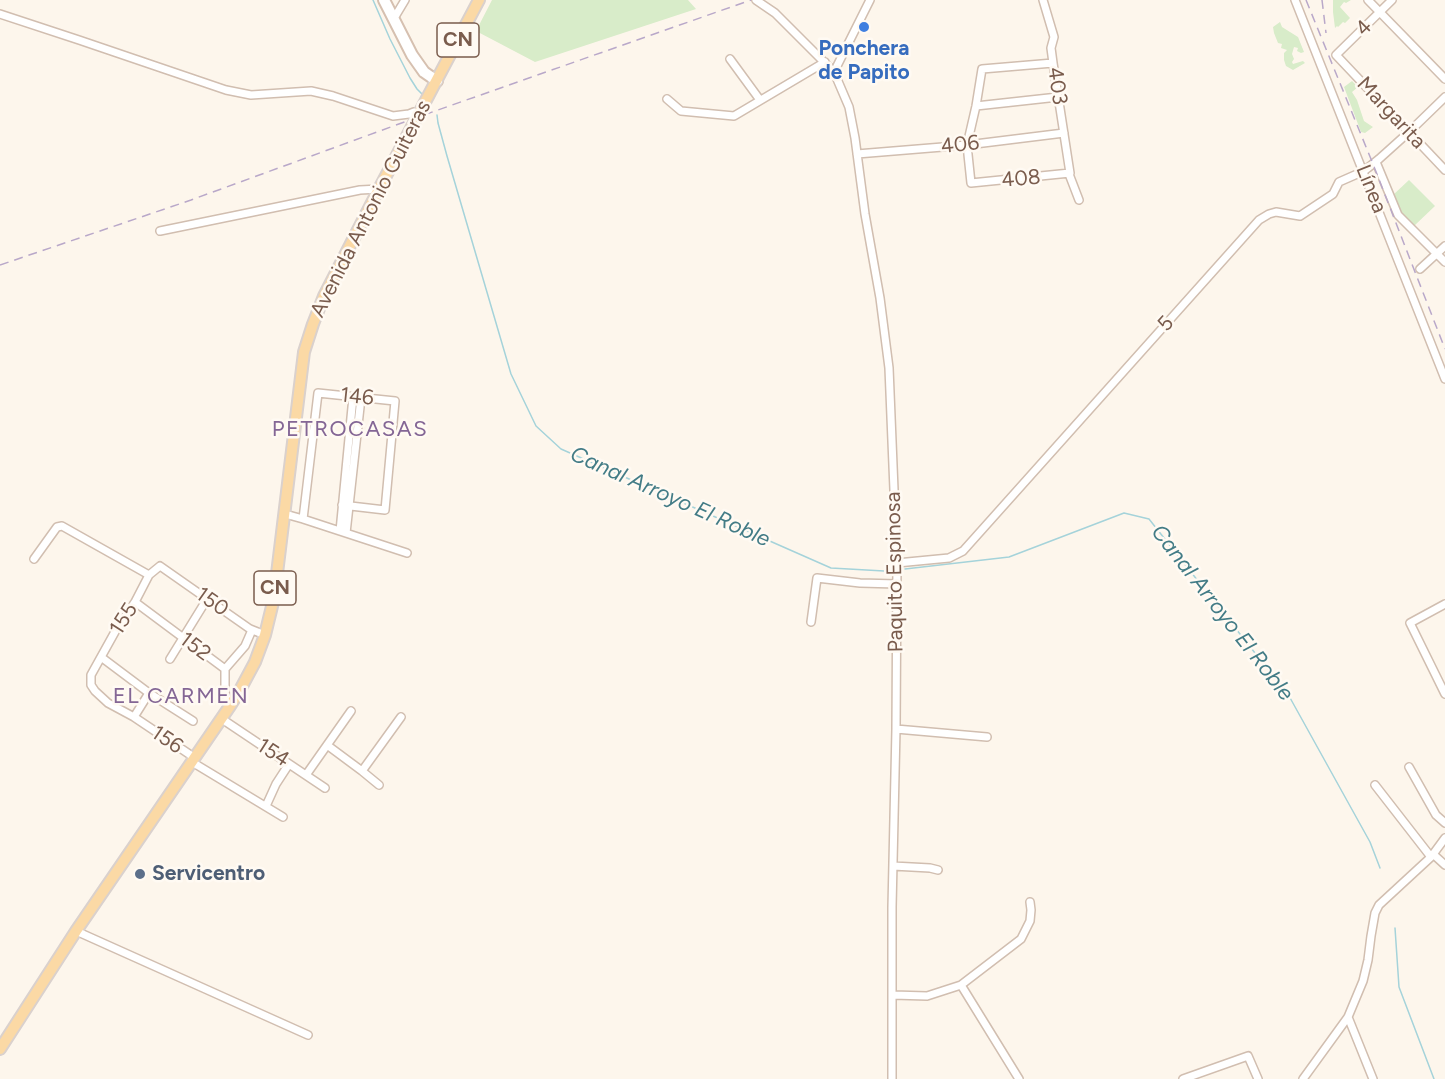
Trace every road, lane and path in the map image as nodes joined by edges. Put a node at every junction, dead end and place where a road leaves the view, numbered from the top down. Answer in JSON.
{"nodes":[{"id":1,"x":384,"y":0,"type":"edge"},
{"id":2,"x":405,"y":0,"type":"edge"},
{"id":3,"x":480,"y":0,"type":"edge"},
{"id":4,"x":756,"y":0,"type":"edge"},
{"id":5,"x":870,"y":0,"type":"edge"},
{"id":6,"x":1043,"y":0,"type":"edge"},
{"id":7,"x":1295,"y":0,"type":"edge"},
{"id":8,"x":1368,"y":0,"type":"edge"},
{"id":9,"x":1392,"y":0,"type":"edge"},
{"id":10,"x":1380,"y":12,"type":"junction"},
{"id":11,"x":0,"y":14,"type":"edge"},
{"id":12,"x":392,"y":18,"type":"junction"},
{"id":13,"x":1336,"y":55,"type":"joint"},
{"id":14,"x":730,"y":59,"type":"dead end"},
{"id":15,"x":825,"y":62,"type":"junction"},
{"id":16,"x":1053,"y":63,"type":"junction"},
{"id":17,"x":834,"y":72,"type":"junction"},
{"id":18,"x":1445,"y":79,"type":"edge"},
{"id":19,"x":437,"y":81,"type":"junction"},
{"id":20,"x":1058,"y":97,"type":"junction"},
{"id":21,"x":1445,"y":97,"type":"edge"},
{"id":22,"x":667,"y":99,"type":"dead end"},
{"id":23,"x":760,"y":100,"type":"junction"},
{"id":24,"x":976,"y":106,"type":"junction"},
{"id":25,"x":420,"y":113,"type":"junction"},
{"id":26,"x":1409,"y":132,"type":"junction"},
{"id":27,"x":1064,"y":133,"type":"junction"},
{"id":28,"x":967,"y":145,"type":"junction"},
{"id":29,"x":856,"y":154,"type":"junction"},
{"id":30,"x":1376,"y":162,"type":"junction"},
{"id":31,"x":1445,"y":170,"type":"edge"},
{"id":32,"x":1364,"y":171,"type":"junction"},
{"id":33,"x":1070,"y":174,"type":"junction"},
{"id":34,"x":379,"y":189,"type":"junction"},
{"id":35,"x":1079,"y":200,"type":"dead end"},
{"id":36,"x":160,"y":231,"type":"dead end"},
{"id":37,"x":1445,"y":246,"type":"edge"},
{"id":38,"x":1437,"y":254,"type":"junction"},
{"id":39,"x":1445,"y":262,"type":"edge"},
{"id":40,"x":1420,"y":269,"type":"dead end"},
{"id":41,"x":1445,"y":379,"type":"edge"},
{"id":42,"x":357,"y":397,"type":"junction"},
{"id":43,"x":346,"y":505,"type":"junction"},
{"id":44,"x":285,"y":514,"type":"junction"},
{"id":45,"x":303,"y":519,"type":"junction"},
{"id":46,"x":343,"y":532,"type":"junction"},
{"id":47,"x":407,"y":553,"type":"dead end"},
{"id":48,"x":34,"y":559,"type":"dead end"},
{"id":49,"x":897,"y":563,"type":"junction"},
{"id":50,"x":160,"y":566,"type":"joint"},
{"id":51,"x":149,"y":575,"type":"junction"},
{"id":52,"x":897,"y":584,"type":"junction"},
{"id":53,"x":207,"y":599,"type":"junction"},
{"id":54,"x":135,"y":602,"type":"junction"},
{"id":55,"x":1445,"y":604,"type":"edge"},
{"id":56,"x":811,"y":622,"type":"dead end"},
{"id":57,"x":252,"y":630,"type":"junction"},
{"id":58,"x":266,"y":635,"type":"junction"},
{"id":59,"x":183,"y":638,"type":"junction"},
{"id":60,"x":101,"y":657,"type":"junction"},
{"id":61,"x":170,"y":659,"type":"dead end"},
{"id":62,"x":225,"y":669,"type":"junction"},
{"id":63,"x":91,"y":675,"type":"joint"},
{"id":64,"x":149,"y":693,"type":"junction"},
{"id":65,"x":1445,"y":694,"type":"edge"},
{"id":66,"x":230,"y":706,"type":"junction"},
{"id":67,"x":351,"y":711,"type":"dead end"},
{"id":68,"x":134,"y":717,"type":"junction"},
{"id":69,"x":401,"y":717,"type":"dead end"},
{"id":70,"x":222,"y":719,"type":"junction"},
{"id":71,"x":193,"y":721,"type":"dead end"},
{"id":72,"x":896,"y":729,"type":"junction"},
{"id":73,"x":987,"y":738,"type":"dead end"},
{"id":74,"x":327,"y":745,"type":"junction"},
{"id":75,"x":193,"y":760,"type":"junction"},
{"id":76,"x":289,"y":764,"type":"junction"},
{"id":77,"x":1409,"y":767,"type":"dead end"},
{"id":78,"x":362,"y":771,"type":"junction"},
{"id":79,"x":306,"y":775,"type":"junction"},
{"id":80,"x":379,"y":785,"type":"dead end"},
{"id":81,"x":1375,"y":785,"type":"dead end"},
{"id":82,"x":325,"y":788,"type":"dead end"},
{"id":83,"x":266,"y":806,"type":"junction"},
{"id":84,"x":283,"y":817,"type":"dead end"},
{"id":85,"x":1445,"y":823,"type":"edge"},
{"id":86,"x":1445,"y":838,"type":"edge"},
{"id":87,"x":1432,"y":856,"type":"junction"},
{"id":88,"x":1445,"y":865,"type":"edge"},
{"id":89,"x":892,"y":867,"type":"junction"},
{"id":90,"x":938,"y":870,"type":"dead end"},
{"id":91,"x":1030,"y":902,"type":"dead end"},
{"id":92,"x":76,"y":932,"type":"junction"},
{"id":93,"x":961,"y":986,"type":"junction"},
{"id":94,"x":893,"y":995,"type":"junction"},
{"id":95,"x":1348,"y":1017,"type":"junction"},
{"id":96,"x":308,"y":1035,"type":"dead end"},
{"id":97,"x":0,"y":1049,"type":"edge"},
{"id":98,"x":892,"y":1079,"type":"edge"},
{"id":99,"x":1019,"y":1079,"type":"edge"},
{"id":100,"x":1183,"y":1079,"type":"edge"},
{"id":101,"x":1258,"y":1079,"type":"edge"},
{"id":102,"x":1304,"y":1079,"type":"edge"},
{"id":103,"x":1373,"y":1079,"type":"edge"}],
"edges":[{"from":1,"to":12,"type":"street","number":"CN"},
{"from":2,"to":12,"type":"street"},
{"from":3,"to":19,"type":"main road","number":"CN"},
{"from":4,"to":15,"type":"street","name":"Paquito Espinosa"},
{"from":5,"to":17,"type":"street"},
{"from":6,"to":16,"type":"street","name":"403"},
{"from":7,"to":32,"type":"street","name":"Línea"},
{"from":8,"to":10,"type":"street"},
{"from":9,"to":10,"type":"street","name":"4"},
{"from":10,"to":13,"type":"street","name":"4"},
{"from":10,"to":18,"type":"street"},
{"from":11,"to":25,"type":"street"},
{"from":12,"to":19,"type":"street","number":"CN"},
{"from":13,"to":26,"type":"street","name":"Margarita"},
{"from":14,"to":23,"type":"street"},
{"from":15,"to":17,"type":"street","name":"Paquito Espinosa"},
{"from":15,"to":23,"type":"street"},
{"from":16,"to":20,"type":"street","name":"403"},
{"from":16,"to":24,"type":"street"},
{"from":17,"to":29,"type":"street","name":"Paquito Espinosa"},
{"from":19,"to":25,"type":"main road","name":"Avenida Antonio Guiteras","number":"CN"},
{"from":20,"to":24,"type":"street"},
{"from":20,"to":27,"type":"street","name":"403"},
{"from":21,"to":26,"type":"street","name":"5"},
{"from":22,"to":23,"type":"street"},
{"from":24,"to":28,"type":"street"},
{"from":25,"to":34,"type":"main road","name":"Avenida Antonio Guiteras","number":"CN"},
{"from":26,"to":30,"type":"street","name":"5"},
{"from":26,"to":31,"type":"street","name":"Margarita"},
{"from":27,"to":28,"type":"street","name":"406"},
{"from":27,"to":33,"type":"street","name":"403"},
{"from":28,"to":29,"type":"street","name":"406"},
{"from":28,"to":33,"type":"street","name":"408"},
{"from":29,"to":49,"type":"street","name":"Paquito Espinosa"},
{"from":30,"to":32,"type":"street","name":"5"},
{"from":30,"to":38,"type":"street"},
{"from":32,"to":41,"type":"street","name":"Línea"},
{"from":32,"to":49,"type":"street","name":"5"},
{"from":33,"to":35,"type":"street","name":"403"},
{"from":34,"to":36,"type":"street"},
{"from":34,"to":44,"type":"main road","name":"Avenida Antonio Guiteras","number":"CN"},
{"from":37,"to":38,"type":"street"},
{"from":38,"to":39,"type":"street"},
{"from":38,"to":40,"type":"street"},
{"from":42,"to":43,"type":"street"},
{"from":42,"to":43,"type":"street","name":"146"},
{"from":42,"to":45,"type":"street","name":"146"},
{"from":43,"to":46,"type":"street"},
{"from":44,"to":45,"type":"street"},
{"from":44,"to":58,"type":"main road","name":"Avenida Antonio Guiteras","number":"CN"},
{"from":45,"to":46,"type":"street"},
{"from":46,"to":47,"type":"street"},
{"from":48,"to":51,"type":"street"},
{"from":49,"to":52,"type":"street","name":"Paquito Espinosa"},
{"from":50,"to":51,"type":"street","name":"155"},
{"from":50,"to":53,"type":"street","name":"150"},
{"from":51,"to":54,"type":"street","name":"155"},
{"from":52,"to":56,"type":"street"},
{"from":52,"to":72,"type":"street","name":"Paquito Espinosa"},
{"from":53,"to":57,"type":"street","name":"150"},
{"from":53,"to":59,"type":"street"},
{"from":54,"to":59,"type":"street","name":"152"},
{"from":54,"to":60,"type":"street","name":"155"},
{"from":55,"to":65,"type":"street"},
{"from":57,"to":58,"type":"street","name":"150"},
{"from":57,"to":62,"type":"street"},
{"from":58,"to":66,"type":"main road","name":"Avenida Antonio Guiteras","number":"CN"},
{"from":59,"to":61,"type":"street"},
{"from":59,"to":62,"type":"street","name":"152"},
{"from":60,"to":63,"type":"street","name":"155"},
{"from":60,"to":64,"type":"street"},
{"from":62,"to":66,"type":"street","name":"152"},
{"from":63,"to":68,"type":"street","name":"156"},
{"from":64,"to":68,"type":"street"},
{"from":64,"to":71,"type":"street"},
{"from":66,"to":70,"type":"main road","name":"Avenida Antonio Guiteras","number":"CN"},
{"from":67,"to":74,"type":"street"},
{"from":68,"to":75,"type":"street","name":"156"},
{"from":69,"to":78,"type":"street"},
{"from":70,"to":75,"type":"main road","name":"Avenida Antonio Guiteras","number":"CN"},
{"from":70,"to":76,"type":"street","name":"154"},
{"from":72,"to":73,"type":"street"},
{"from":72,"to":89,"type":"street","name":"Paquito Espinosa"},
{"from":74,"to":78,"type":"street"},
{"from":74,"to":79,"type":"street"},
{"from":75,"to":83,"type":"street","name":"156"},
{"from":75,"to":92,"type":"main road","name":"Avenida Antonio Guiteras","number":"CN"},
{"from":76,"to":79,"type":"street","name":"154"},
{"from":76,"to":83,"type":"street"},
{"from":77,"to":85,"type":"street"},
{"from":78,"to":80,"type":"street"},
{"from":79,"to":82,"type":"street","name":"154"},
{"from":81,"to":87,"type":"street"},
{"from":83,"to":84,"type":"street","name":"156"},
{"from":86,"to":87,"type":"street"},
{"from":87,"to":88,"type":"street"},
{"from":87,"to":95,"type":"street"},
{"from":89,"to":90,"type":"street"},
{"from":89,"to":94,"type":"street","name":"Paquito Espinosa"},
{"from":91,"to":93,"type":"street"},
{"from":92,"to":96,"type":"street"},
{"from":92,"to":97,"type":"main road","name":"Avenida Antonio Guiteras","number":"CN"},
{"from":93,"to":94,"type":"street"},
{"from":93,"to":99,"type":"street"},
{"from":94,"to":98,"type":"street","name":"Paquito Espinosa"},
{"from":95,"to":102,"type":"street"},
{"from":95,"to":103,"type":"street"},
{"from":100,"to":101,"type":"street"}]}
